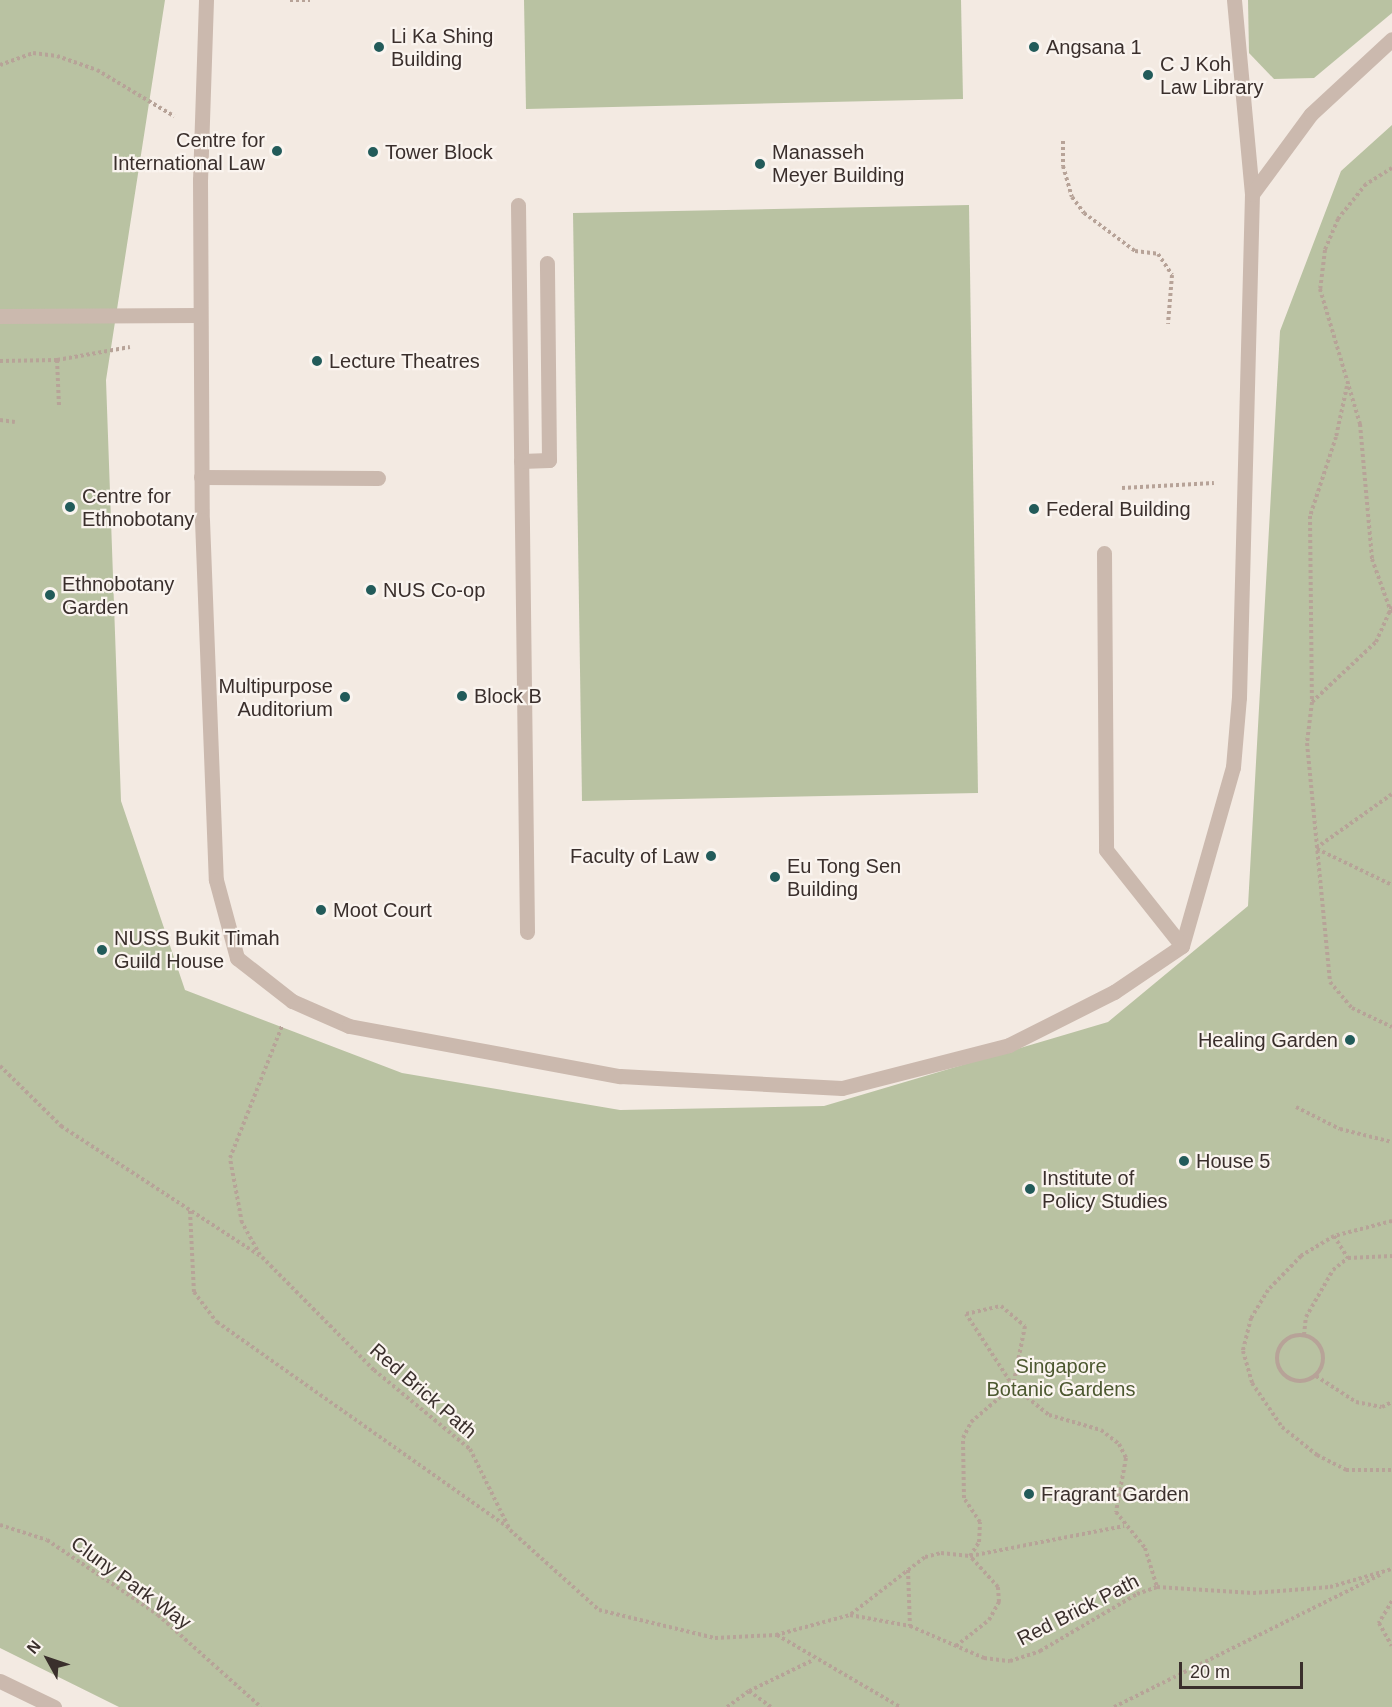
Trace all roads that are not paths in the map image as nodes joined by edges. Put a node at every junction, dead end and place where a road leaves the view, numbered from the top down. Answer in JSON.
{"nodes":[{"id":1,"x":206,"y":0,"type":"edge"},
{"id":2,"x":1234,"y":0,"type":"edge"},
{"id":3,"x":1392,"y":39,"type":"edge"},
{"id":4,"x":1252,"y":194,"type":"junction"},
{"id":5,"x":518,"y":205,"type":"dead end"},
{"id":6,"x":547,"y":262,"type":"dead end"},
{"id":7,"x":200,"y":315,"type":"junction"},
{"id":8,"x":0,"y":316,"type":"edge"},
{"id":9,"x":521,"y":461,"type":"junction"},
{"id":10,"x":201,"y":477,"type":"junction"},
{"id":11,"x":378,"y":478,"type":"dead end"},
{"id":12,"x":1104,"y":553,"type":"dead end"},
{"id":13,"x":527,"y":932,"type":"dead end"},
{"id":14,"x":1182,"y":946,"type":"junction"},
{"id":15,"x":0,"y":1681,"type":"edge"},
{"id":16,"x":54,"y":1707,"type":"edge"}],
"edges":[{"from":1,"to":7,"type":"street"},
{"from":2,"to":4,"type":"street"},
{"from":3,"to":4,"type":"street"},
{"from":4,"to":14,"type":"street"},
{"from":5,"to":9,"type":"street"},
{"from":6,"to":9,"type":"street"},
{"from":7,"to":8,"type":"street"},
{"from":7,"to":10,"type":"street"},
{"from":9,"to":13,"type":"street"},
{"from":10,"to":11,"type":"street"},
{"from":10,"to":14,"type":"street"},
{"from":12,"to":14,"type":"street"},
{"from":15,"to":16,"type":"street"}]}
